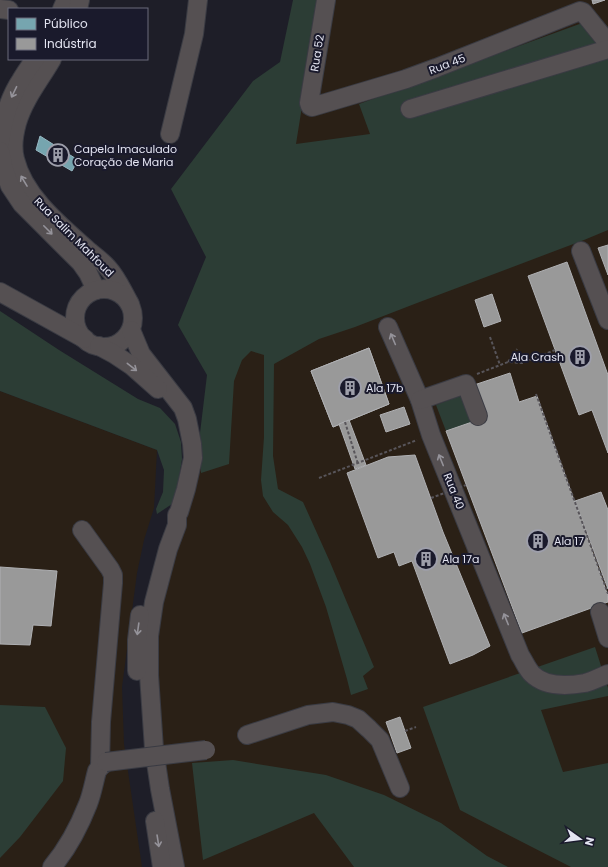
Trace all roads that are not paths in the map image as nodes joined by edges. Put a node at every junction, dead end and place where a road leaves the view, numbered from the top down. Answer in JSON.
{"nodes":[{"id":1,"x":198,"y":0,"type":"edge"},
{"id":2,"x":326,"y":0,"type":"edge"},
{"id":3,"x":608,"y":43,"type":"edge"},
{"id":4,"x":608,"y":49,"type":"edge"},
{"id":5,"x":34,"y":60,"type":"edge"},
{"id":6,"x":51,"y":60,"type":"edge"},
{"id":7,"x":310,"y":106,"type":"joint"},
{"id":8,"x":410,"y":109,"type":"dead end"},
{"id":9,"x":170,"y":134,"type":"dead end"},
{"id":10,"x":0,"y":142,"type":"edge"},
{"id":11,"x":0,"y":150,"type":"edge"},
{"id":12,"x":581,"y":251,"type":"dead end"},
{"id":13,"x":96,"y":290,"type":"junction"},
{"id":14,"x":5,"y":294,"type":"edge"},
{"id":15,"x":130,"y":304,"type":"junction"},
{"id":16,"x":77,"y":310,"type":"junction"},
{"id":17,"x":608,"y":320,"type":"edge"},
{"id":18,"x":388,"y":327,"type":"dead end"},
{"id":19,"x":131,"y":330,"type":"junction"},
{"id":20,"x":92,"y":343,"type":"junction"},
{"id":21,"x":420,"y":400,"type":"junction"},
{"id":22,"x":183,"y":408,"type":"junction"},
{"id":23,"x":478,"y":416,"type":"dead end"},
{"id":24,"x":82,"y":530,"type":"dead end"},
{"id":25,"x":162,"y":547,"type":"junction"},
{"id":26,"x":600,"y":612,"type":"dead end"},
{"id":27,"x":608,"y":638,"type":"edge"},
{"id":28,"x":608,"y":674,"type":"edge"},
{"id":29,"x":247,"y":735,"type":"dead end"},
{"id":30,"x":206,"y":750,"type":"dead end"},
{"id":31,"x":103,"y":765,"type":"junction"},
{"id":32,"x":400,"y":788,"type":"dead end"},
{"id":33,"x":52,"y":867,"type":"edge"},
{"id":34,"x":162,"y":867,"type":"edge"},
{"id":35,"x":176,"y":867,"type":"edge"}],
"edges":[{"from":1,"to":9,"type":"street"},
{"from":2,"to":7,"type":"street","name":"Rua 52"},
{"from":3,"to":7,"type":"street","name":"Rua 45"},
{"from":4,"to":8,"type":"street"},
{"from":5,"to":10,"type":"street","one_way":true},
{"from":15,"to":6,"type":"street","name":"Rua Salim Mahfoud","one_way":true},
{"from":11,"to":13,"type":"street","name":"Rua Salim Mahfoud","one_way":true},
{"from":12,"to":17,"type":"street"},
{"from":13,"to":15,"type":"street"},
{"from":13,"to":16,"type":"street"},
{"from":14,"to":16,"type":"street"},
{"from":14,"to":20,"type":"street"},
{"from":15,"to":19,"type":"street"},
{"from":16,"to":20,"type":"street"},
{"from":21,"to":18,"type":"street","name":"Rua 40","one_way":true},
{"from":19,"to":20,"type":"street"},
{"from":19,"to":22,"type":"street"},
{"from":20,"to":22,"type":"street","one_way":true},
{"from":21,"to":23,"type":"street"},
{"from":28,"to":21,"type":"street","name":"Rua 40","one_way":true},
{"from":22,"to":25,"type":"street"},
{"from":24,"to":31,"type":"street"},
{"from":25,"to":34,"type":"street","one_way":true},
{"from":25,"to":35,"type":"street"},
{"from":26,"to":27,"type":"street"},
{"from":29,"to":32,"type":"street"},
{"from":30,"to":31,"type":"street","bridge":true},
{"from":31,"to":33,"type":"street"}]}
